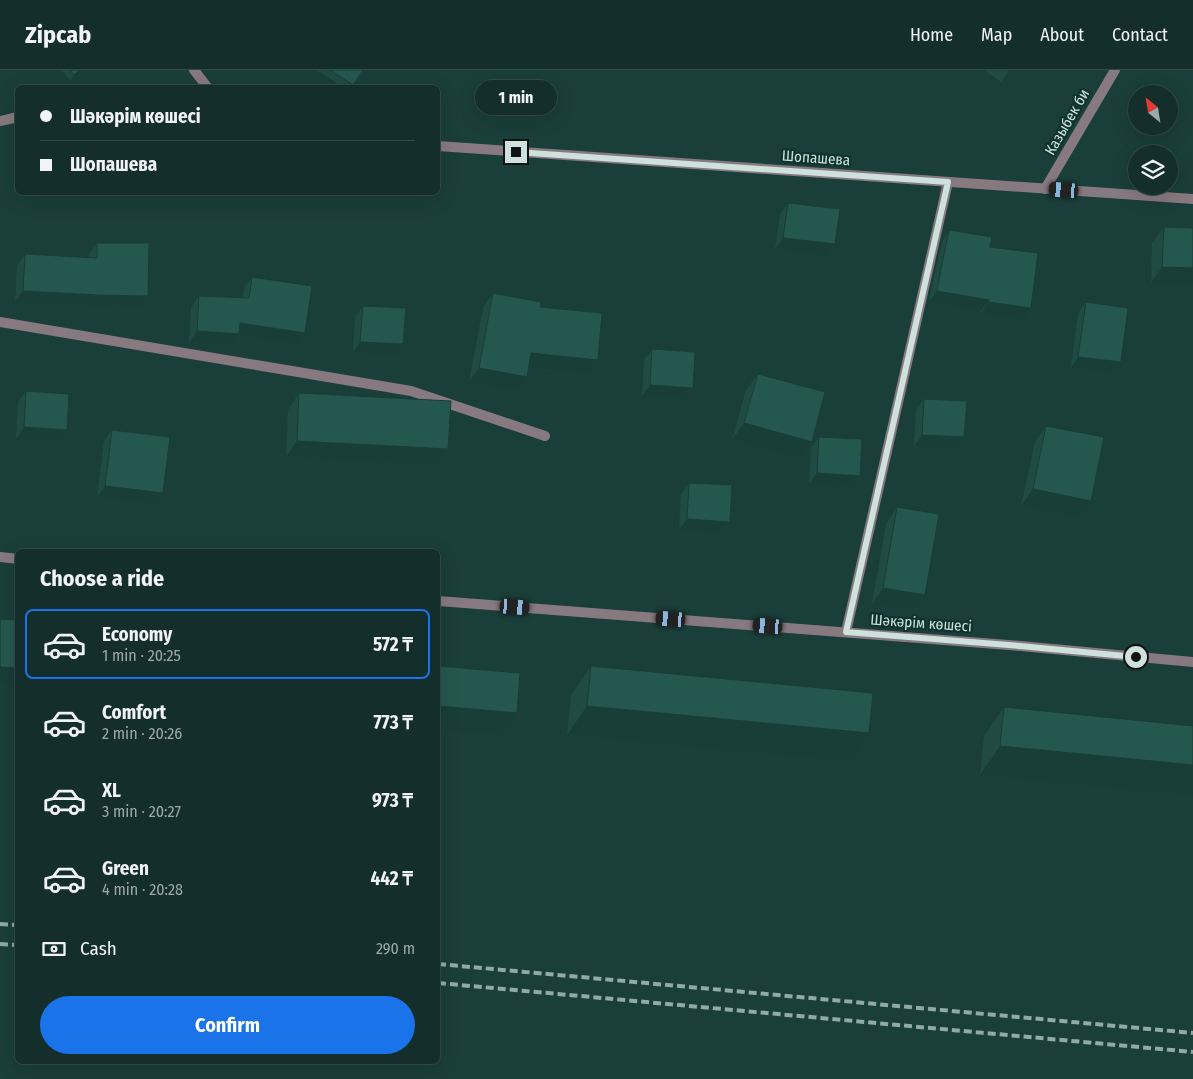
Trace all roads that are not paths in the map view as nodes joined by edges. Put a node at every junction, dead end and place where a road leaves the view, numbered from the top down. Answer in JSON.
{"nodes":[{"id":1,"x":194,"y":70,"type":"edge"},
{"id":2,"x":1115,"y":70,"type":"edge"},
{"id":3,"x":206,"y":85,"type":"edge"},
{"id":4,"x":15,"y":118,"type":"edge"},
{"id":5,"x":0,"y":121,"type":"edge"},
{"id":6,"x":440,"y":146,"type":"edge"},
{"id":7,"x":948,"y":182,"type":"junction"},
{"id":8,"x":1045,"y":189,"type":"junction"},
{"id":9,"x":1193,"y":199,"type":"edge"},
{"id":10,"x":0,"y":322,"type":"edge"},
{"id":11,"x":545,"y":436,"type":"dead end"},
{"id":12,"x":0,"y":557,"type":"edge"},
{"id":13,"x":15,"y":559,"type":"edge"},
{"id":14,"x":440,"y":601,"type":"edge"},
{"id":15,"x":846,"y":632,"type":"junction"},
{"id":16,"x":1193,"y":662,"type":"edge"}],
"edges":[{"from":1,"to":3,"type":"street"},
{"from":2,"to":8,"type":"street","name":"Казыбек би"},
{"from":4,"to":5,"type":"street"},
{"from":6,"to":7,"type":"street","name":"Шопашева"},
{"from":7,"to":8,"type":"street","name":"Шопашева"},
{"from":7,"to":15,"type":"street"},
{"from":8,"to":9,"type":"street","name":"Шопашева"},
{"from":10,"to":11,"type":"street"},
{"from":12,"to":13,"type":"street"},
{"from":14,"to":15,"type":"street","name":"Шәкәрім көшесі"},
{"from":15,"to":16,"type":"street","name":"Шәкәрім көшесі"}]}
